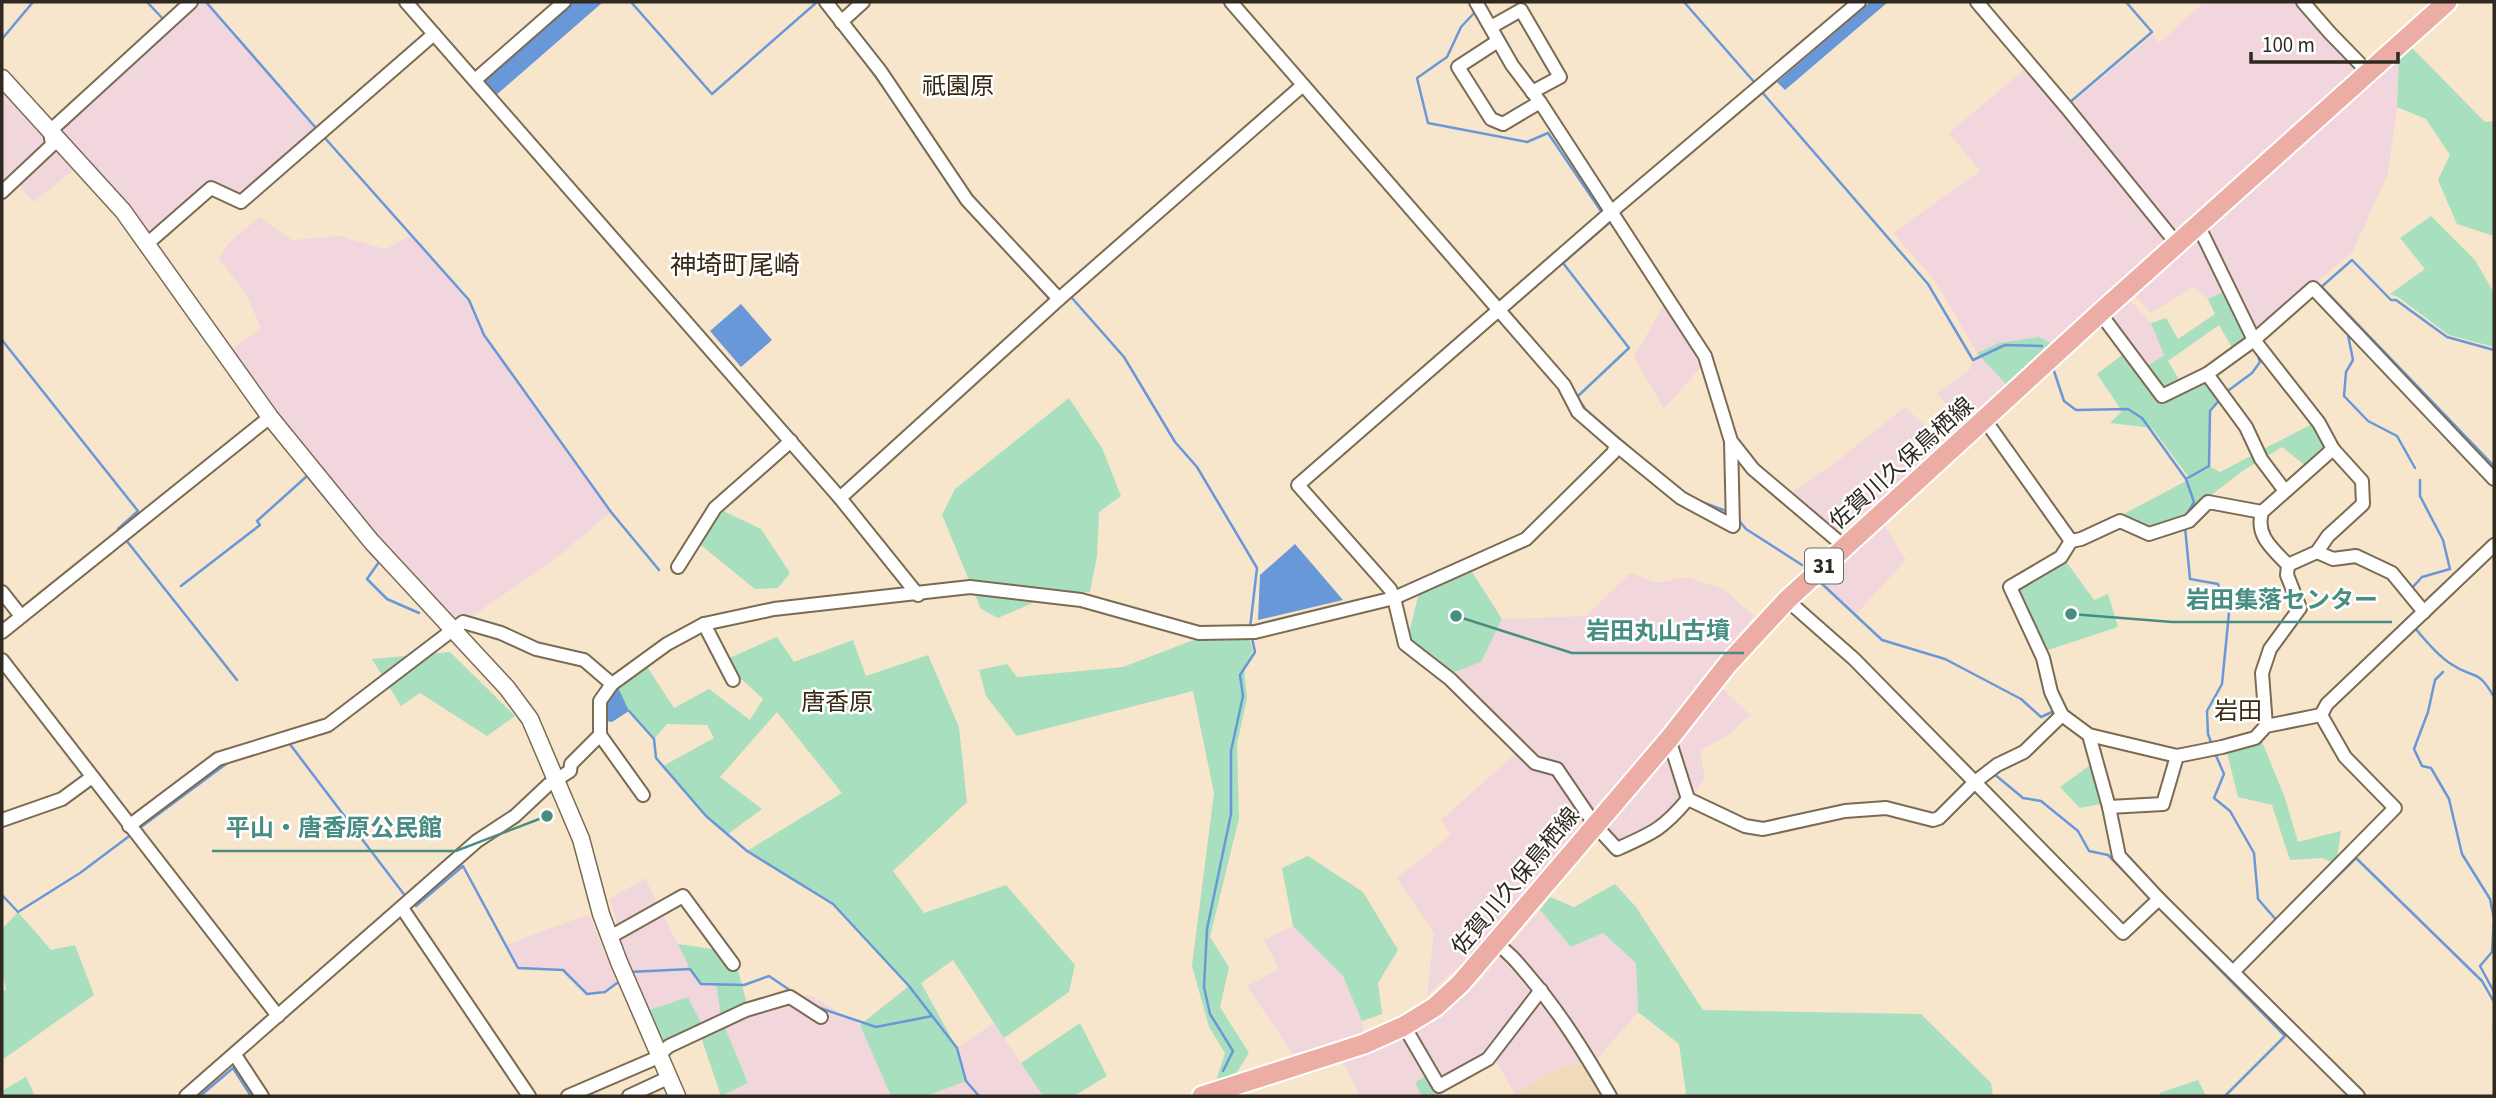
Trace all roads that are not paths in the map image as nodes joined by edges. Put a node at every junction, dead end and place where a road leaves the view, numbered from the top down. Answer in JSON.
{"nodes":[{"id":1,"x":191,"y":2,"type":"edge"},
{"id":2,"x":405,"y":2,"type":"edge"},
{"id":3,"x":564,"y":2,"type":"edge"},
{"id":4,"x":825,"y":2,"type":"edge"},
{"id":5,"x":863,"y":2,"type":"edge"},
{"id":6,"x":1231,"y":2,"type":"edge"},
{"id":7,"x":1859,"y":2,"type":"edge"},
{"id":8,"x":1977,"y":2,"type":"edge"},
{"id":9,"x":2303,"y":2,"type":"edge"},
{"id":10,"x":2447,"y":2,"type":"edge"},
{"id":11,"x":1479,"y":7,"type":"edge"},
{"id":12,"x":841,"y":22,"type":"junction"},
{"id":13,"x":1490,"y":27,"type":"junction"},
{"id":14,"x":434,"y":34,"type":"junction"},
{"id":15,"x":1498,"y":41,"type":"junction"},
{"id":16,"x":2369,"y":73,"type":"junction"},
{"id":17,"x":2,"y":78,"type":"edge"},
{"id":18,"x":475,"y":80,"type":"junction"},
{"id":19,"x":1303,"y":85,"type":"junction"},
{"id":20,"x":1536,"y":97,"type":"junction"},
{"id":21,"x":50,"y":131,"type":"junction"},
{"id":22,"x":2,"y":192,"type":"edge"},
{"id":23,"x":1606,"y":216,"type":"junction"},
{"id":24,"x":2198,"y":225,"type":"junction"},
{"id":25,"x":148,"y":243,"type":"junction"},
{"id":26,"x":2177,"y":244,"type":"junction"},
{"id":27,"x":1059,"y":299,"type":"junction"},
{"id":28,"x":1499,"y":309,"type":"junction"},
{"id":29,"x":2100,"y":313,"type":"junction"},
{"id":30,"x":2258,"y":337,"type":"junction"},
{"id":31,"x":2207,"y":374,"type":"junction"},
{"id":32,"x":270,"y":417,"type":"junction"},
{"id":33,"x":1985,"y":420,"type":"junction"},
{"id":34,"x":791,"y":441,"type":"junction"},
{"id":35,"x":1731,"y":441,"type":"junction"},
{"id":36,"x":1616,"y":445,"type":"junction"},
{"id":37,"x":2333,"y":449,"type":"junction"},
{"id":38,"x":2494,"y":479,"type":"edge"},
{"id":39,"x":2285,"y":491,"type":"junction"},
{"id":40,"x":840,"y":498,"type":"junction"},
{"id":41,"x":2262,"y":512,"type":"junction"},
{"id":42,"x":2071,"y":541,"type":"junction"},
{"id":43,"x":2494,"y":545,"type":"edge"},
{"id":44,"x":1845,"y":547,"type":"junction"},
{"id":45,"x":2317,"y":552,"type":"junction"},
{"id":46,"x":2288,"y":565,"type":"junction"},
{"id":47,"x":677,"y":567,"type":"dead end"},
{"id":48,"x":2,"y":592,"type":"edge"},
{"id":49,"x":918,"y":595,"type":"junction"},
{"id":50,"x":1394,"y":598,"type":"junction"},
{"id":51,"x":1787,"y":600,"type":"junction"},
{"id":52,"x":2424,"y":612,"type":"junction"},
{"id":53,"x":21,"y":616,"type":"junction"},
{"id":54,"x":704,"y":624,"type":"junction"},
{"id":55,"x":453,"y":630,"type":"junction"},
{"id":56,"x":2,"y":632,"type":"edge"},
{"id":57,"x":2,"y":660,"type":"edge"},
{"id":58,"x":733,"y":680,"type":"dead end"},
{"id":59,"x":612,"y":684,"type":"junction"},
{"id":60,"x":2321,"y":715,"type":"junction"},
{"id":61,"x":2059,"y":718,"type":"junction"},
{"id":62,"x":2266,"y":726,"type":"junction"},
{"id":63,"x":600,"y":735,"type":"junction"},
{"id":64,"x":2089,"y":735,"type":"junction"},
{"id":65,"x":1669,"y":738,"type":"junction"},
{"id":66,"x":2177,"y":756,"type":"junction"},
{"id":67,"x":92,"y":777,"type":"junction"},
{"id":68,"x":557,"y":779,"type":"junction"},
{"id":69,"x":1975,"y":782,"type":"junction"},
{"id":70,"x":643,"y":795,"type":"dead end"},
{"id":71,"x":1688,"y":799,"type":"junction"},
{"id":72,"x":2109,"y":807,"type":"junction"},
{"id":73,"x":2,"y":820,"type":"edge"},
{"id":74,"x":1595,"y":825,"type":"junction"},
{"id":75,"x":129,"y":826,"type":"junction"},
{"id":76,"x":2155,"y":903,"type":"junction"},
{"id":77,"x":402,"y":908,"type":"junction"},
{"id":78,"x":610,"y":937,"type":"junction"},
{"id":79,"x":1496,"y":943,"type":"junction"},
{"id":80,"x":733,"y":964,"type":"dead end"},
{"id":81,"x":2234,"y":971,"type":"junction"},
{"id":82,"x":1541,"y":990,"type":"junction"},
{"id":83,"x":278,"y":1016,"type":"junction"},
{"id":84,"x":821,"y":1017,"type":"dead end"},
{"id":85,"x":1404,"y":1027,"type":"junction"},
{"id":86,"x":659,"y":1054,"type":"junction"},
{"id":87,"x":235,"y":1055,"type":"junction"},
{"id":88,"x":670,"y":1077,"type":"junction"},
{"id":89,"x":186,"y":1096,"type":"edge"},
{"id":90,"x":262,"y":1096,"type":"edge"},
{"id":91,"x":529,"y":1096,"type":"edge"},
{"id":92,"x":568,"y":1096,"type":"edge"},
{"id":93,"x":629,"y":1096,"type":"edge"},
{"id":94,"x":677,"y":1096,"type":"edge"},
{"id":95,"x":1202,"y":1096,"type":"edge"},
{"id":96,"x":1610,"y":1096,"type":"edge"},
{"id":97,"x":2358,"y":1096,"type":"edge"}],
"edges":[{"from":1,"to":21,"type":"street"},
{"from":2,"to":14,"type":"street"},
{"from":3,"to":18,"type":"street"},
{"from":4,"to":12,"type":"street"},
{"from":5,"to":12,"type":"street"},
{"from":6,"to":19,"type":"street"},
{"from":7,"to":23,"type":"street"},
{"from":8,"to":26,"type":"street"},
{"from":9,"to":16,"type":"street"},
{"from":10,"to":16,"type":"main road","name":"佐賀川久保鳥栖線","number":"31"},
{"from":11,"to":13,"type":"street"},
{"from":12,"to":27,"type":"street"},
{"from":13,"to":15,"type":"street"},
{"from":13,"to":20,"type":"street"},
{"from":14,"to":18,"type":"street"},
{"from":14,"to":25,"type":"street"},
{"from":15,"to":20,"type":"street"},
{"from":15,"to":20,"type":"street"},
{"from":16,"to":24,"type":"main road","name":"佐賀川久保鳥栖線","number":"31"},
{"from":17,"to":21,"type":"street"},
{"from":18,"to":34,"type":"street"},
{"from":19,"to":27,"type":"street"},
{"from":19,"to":28,"type":"street"},
{"from":20,"to":23,"type":"street"},
{"from":21,"to":22,"type":"street"},
{"from":21,"to":25,"type":"street"},
{"from":23,"to":28,"type":"street"},
{"from":23,"to":35,"type":"street"},
{"from":24,"to":26,"type":"main road","name":"佐賀川久保鳥栖線","number":"31"},
{"from":24,"to":30,"type":"street"},
{"from":25,"to":32,"type":"street"},
{"from":26,"to":29,"type":"main road","name":"佐賀川久保鳥栖線","number":"31"},
{"from":27,"to":40,"type":"street"},
{"from":28,"to":36,"type":"street"},
{"from":28,"to":50,"type":"street"},
{"from":29,"to":31,"type":"street"},
{"from":29,"to":33,"type":"main road","name":"佐賀川久保鳥栖線","number":"31"},
{"from":30,"to":31,"type":"street"},
{"from":30,"to":37,"type":"street"},
{"from":30,"to":38,"type":"street"},
{"from":31,"to":39,"type":"street"},
{"from":32,"to":53,"type":"street"},
{"from":32,"to":55,"type":"street"},
{"from":33,"to":42,"type":"street"},
{"from":33,"to":44,"type":"main road","name":"佐賀川久保鳥栖線","number":"31"},
{"from":34,"to":40,"type":"street"},
{"from":34,"to":47,"type":"street"},
{"from":35,"to":36,"type":"street"},
{"from":35,"to":44,"type":"street"},
{"from":36,"to":50,"type":"street"},
{"from":37,"to":39,"type":"street"},
{"from":37,"to":45,"type":"street"},
{"from":39,"to":41,"type":"street"},
{"from":40,"to":49,"type":"street"},
{"from":41,"to":42,"type":"street"},
{"from":41,"to":46,"type":"street"},
{"from":42,"to":61,"type":"street"},
{"from":43,"to":52,"type":"street"},
{"from":44,"to":51,"type":"main road","name":"佐賀川久保鳥栖線","number":"31"},
{"from":45,"to":46,"type":"street"},
{"from":45,"to":52,"type":"street"},
{"from":46,"to":62,"type":"street"},
{"from":48,"to":53,"type":"street"},
{"from":49,"to":50,"type":"street"},
{"from":49,"to":54,"type":"street"},
{"from":50,"to":74,"type":"street"},
{"from":51,"to":65,"type":"main road","name":"佐賀川久保鳥栖線","number":"31"},
{"from":51,"to":69,"type":"street"},
{"from":52,"to":60,"type":"street"},
{"from":53,"to":56,"type":"street"},
{"from":54,"to":58,"type":"street"},
{"from":54,"to":59,"type":"street"},
{"from":55,"to":59,"type":"street"},
{"from":55,"to":68,"type":"street"},
{"from":55,"to":75,"type":"street"},
{"from":57,"to":67,"type":"street"},
{"from":59,"to":63,"type":"street"},
{"from":60,"to":62,"type":"street"},
{"from":60,"to":81,"type":"street"},
{"from":61,"to":64,"type":"street"},
{"from":61,"to":69,"type":"street"},
{"from":62,"to":66,"type":"street"},
{"from":63,"to":68,"type":"street"},
{"from":63,"to":70,"type":"street"},
{"from":64,"to":66,"type":"street"},
{"from":64,"to":72,"type":"street"},
{"from":65,"to":71,"type":"street"},
{"from":65,"to":74,"type":"main road","name":"佐賀川久保鳥栖線","number":"31"},
{"from":66,"to":72,"type":"street"},
{"from":67,"to":73,"type":"street"},
{"from":67,"to":75,"type":"street"},
{"from":68,"to":77,"type":"street"},
{"from":68,"to":78,"type":"street"},
{"from":69,"to":71,"type":"street"},
{"from":69,"to":76,"type":"street"},
{"from":71,"to":74,"type":"street"},
{"from":72,"to":76,"type":"street"},
{"from":74,"to":79,"type":"main road","name":"佐賀川久保鳥栖線","number":"31"},
{"from":75,"to":83,"type":"street"},
{"from":76,"to":81,"type":"street"},
{"from":77,"to":83,"type":"street"},
{"from":77,"to":91,"type":"street"},
{"from":78,"to":80,"type":"street"},
{"from":78,"to":86,"type":"street"},
{"from":79,"to":82,"type":"street"},
{"from":79,"to":85,"type":"main road","name":"佐賀川久保鳥栖線","number":"31"},
{"from":81,"to":97,"type":"street"},
{"from":82,"to":85,"type":"street"},
{"from":82,"to":96,"type":"street"},
{"from":83,"to":87,"type":"street"},
{"from":84,"to":86,"type":"street"},
{"from":85,"to":95,"type":"main road","name":"佐賀川久保鳥栖線","number":"31"},
{"from":86,"to":88,"type":"street"},
{"from":86,"to":92,"type":"street"},
{"from":87,"to":89,"type":"street"},
{"from":87,"to":90,"type":"street"},
{"from":88,"to":93,"type":"street"},
{"from":88,"to":94,"type":"street"}]}
